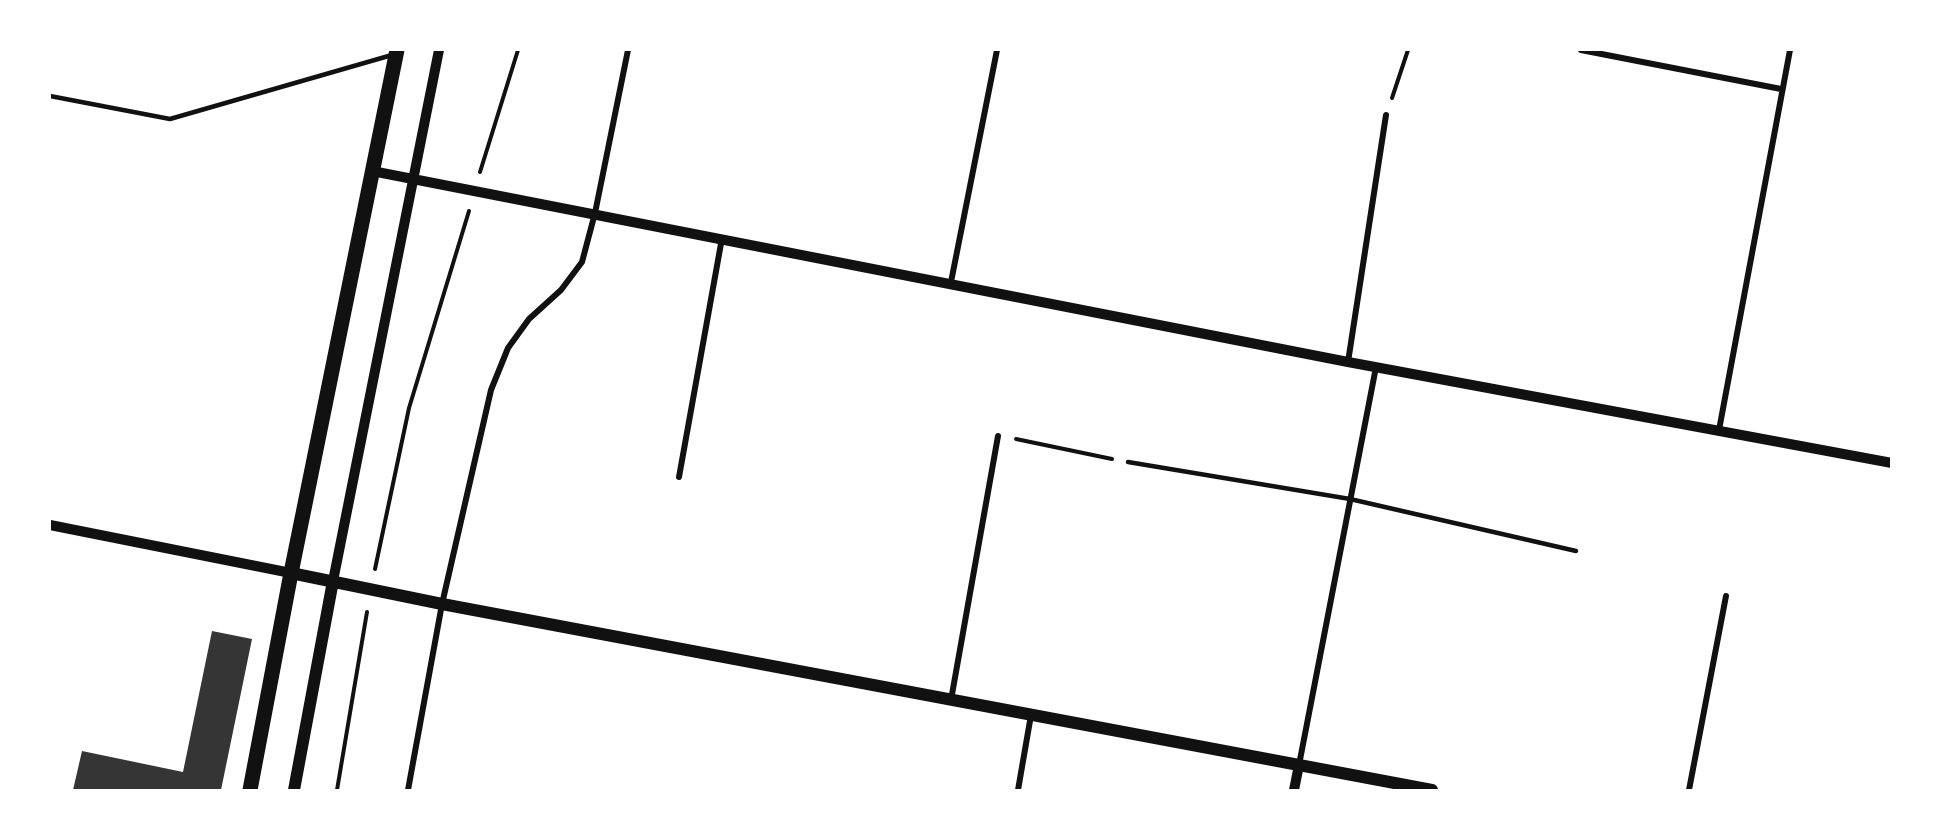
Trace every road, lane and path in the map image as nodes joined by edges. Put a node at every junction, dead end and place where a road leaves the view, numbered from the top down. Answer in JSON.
{"nodes":[{"id":1,"x":438,"y":50,"type":"edge"},
{"id":2,"x":518,"y":50,"type":"edge"},
{"id":3,"x":628,"y":50,"type":"edge"},
{"id":4,"x":997,"y":50,"type":"edge"},
{"id":5,"x":1408,"y":50,"type":"edge"},
{"id":6,"x":1581,"y":50,"type":"edge"},
{"id":7,"x":1790,"y":50,"type":"edge"},
{"id":8,"x":396,"y":52,"type":"edge"},
{"id":9,"x":1781,"y":89,"type":"junction"},
{"id":10,"x":50,"y":96,"type":"edge"},
{"id":11,"x":1386,"y":116,"type":"joint"},
{"id":12,"x":372,"y":171,"type":"junction"},
{"id":13,"x":412,"y":178,"type":"junction"},
{"id":14,"x":475,"y":190,"type":"junction"},
{"id":15,"x":595,"y":213,"type":"junction"},
{"id":16,"x":722,"y":238,"type":"junction"},
{"id":17,"x":951,"y":282,"type":"junction"},
{"id":18,"x":1348,"y":362,"type":"junction"},
{"id":19,"x":1376,"y":367,"type":"junction"},
{"id":20,"x":1719,"y":430,"type":"junction"},
{"id":21,"x":998,"y":436,"type":"joint"},
{"id":22,"x":1128,"y":462,"type":"joint"},
{"id":23,"x":1892,"y":463,"type":"edge"},
{"id":24,"x":679,"y":477,"type":"dead end"},
{"id":25,"x":1350,"y":499,"type":"junction"},
{"id":26,"x":50,"y":528,"type":"edge"},
{"id":27,"x":1576,"y":551,"type":"dead end"},
{"id":28,"x":291,"y":573,"type":"junction"},
{"id":29,"x":333,"y":581,"type":"junction"},
{"id":30,"x":371,"y":588,"type":"junction"},
{"id":31,"x":1726,"y":596,"type":"dead end"},
{"id":32,"x":442,"y":604,"type":"junction"},
{"id":33,"x":951,"y":700,"type":"junction"},
{"id":34,"x":1031,"y":715,"type":"junction"},
{"id":35,"x":1299,"y":765,"type":"junction"},
{"id":36,"x":250,"y":790,"type":"edge"},
{"id":37,"x":294,"y":790,"type":"edge"},
{"id":38,"x":337,"y":790,"type":"edge"},
{"id":39,"x":408,"y":790,"type":"edge"},
{"id":40,"x":1018,"y":790,"type":"edge"},
{"id":41,"x":1294,"y":790,"type":"edge"},
{"id":42,"x":1432,"y":790,"type":"edge"},
{"id":43,"x":1689,"y":790,"type":"edge"}],
"edges":[{"from":1,"to":13,"type":"street"},
{"from":2,"to":14,"type":"path"},
{"from":3,"to":15,"type":"street"},
{"from":4,"to":17,"type":"street"},
{"from":5,"to":11,"type":"path"},
{"from":6,"to":9,"type":"street"},
{"from":7,"to":9,"type":"street"},
{"from":8,"to":10,"type":"lane"},
{"from":8,"to":12,"type":"main road"},
{"from":9,"to":20,"type":"street"},
{"from":11,"to":18,"type":"street"},
{"from":12,"to":13,"type":"street"},
{"from":12,"to":28,"type":"main road"},
{"from":13,"to":14,"type":"street"},
{"from":13,"to":29,"type":"street"},
{"from":14,"to":15,"type":"street"},
{"from":14,"to":30,"type":"path"},
{"from":15,"to":16,"type":"street"},
{"from":15,"to":32,"type":"street"},
{"from":16,"to":17,"type":"street"},
{"from":16,"to":24,"type":"street"},
{"from":17,"to":18,"type":"street"},
{"from":18,"to":19,"type":"street"},
{"from":19,"to":20,"type":"street"},
{"from":19,"to":25,"type":"street"},
{"from":20,"to":23,"type":"street"},
{"from":21,"to":22,"type":"path"},
{"from":21,"to":33,"type":"street"},
{"from":22,"to":25,"type":"lane"},
{"from":25,"to":27,"type":"lane"},
{"from":25,"to":35,"type":"street"},
{"from":26,"to":28,"type":"street"},
{"from":28,"to":29,"type":"main road"},
{"from":28,"to":36,"type":"main road"},
{"from":29,"to":30,"type":"main road"},
{"from":29,"to":37,"type":"main road"},
{"from":30,"to":32,"type":"main road"},
{"from":30,"to":38,"type":"path"},
{"from":31,"to":43,"type":"street"},
{"from":32,"to":33,"type":"main road"},
{"from":32,"to":39,"type":"street"},
{"from":33,"to":34,"type":"main road"},
{"from":34,"to":35,"type":"main road"},
{"from":34,"to":40,"type":"street"},
{"from":35,"to":41,"type":"street"},
{"from":35,"to":42,"type":"main road"}]}
